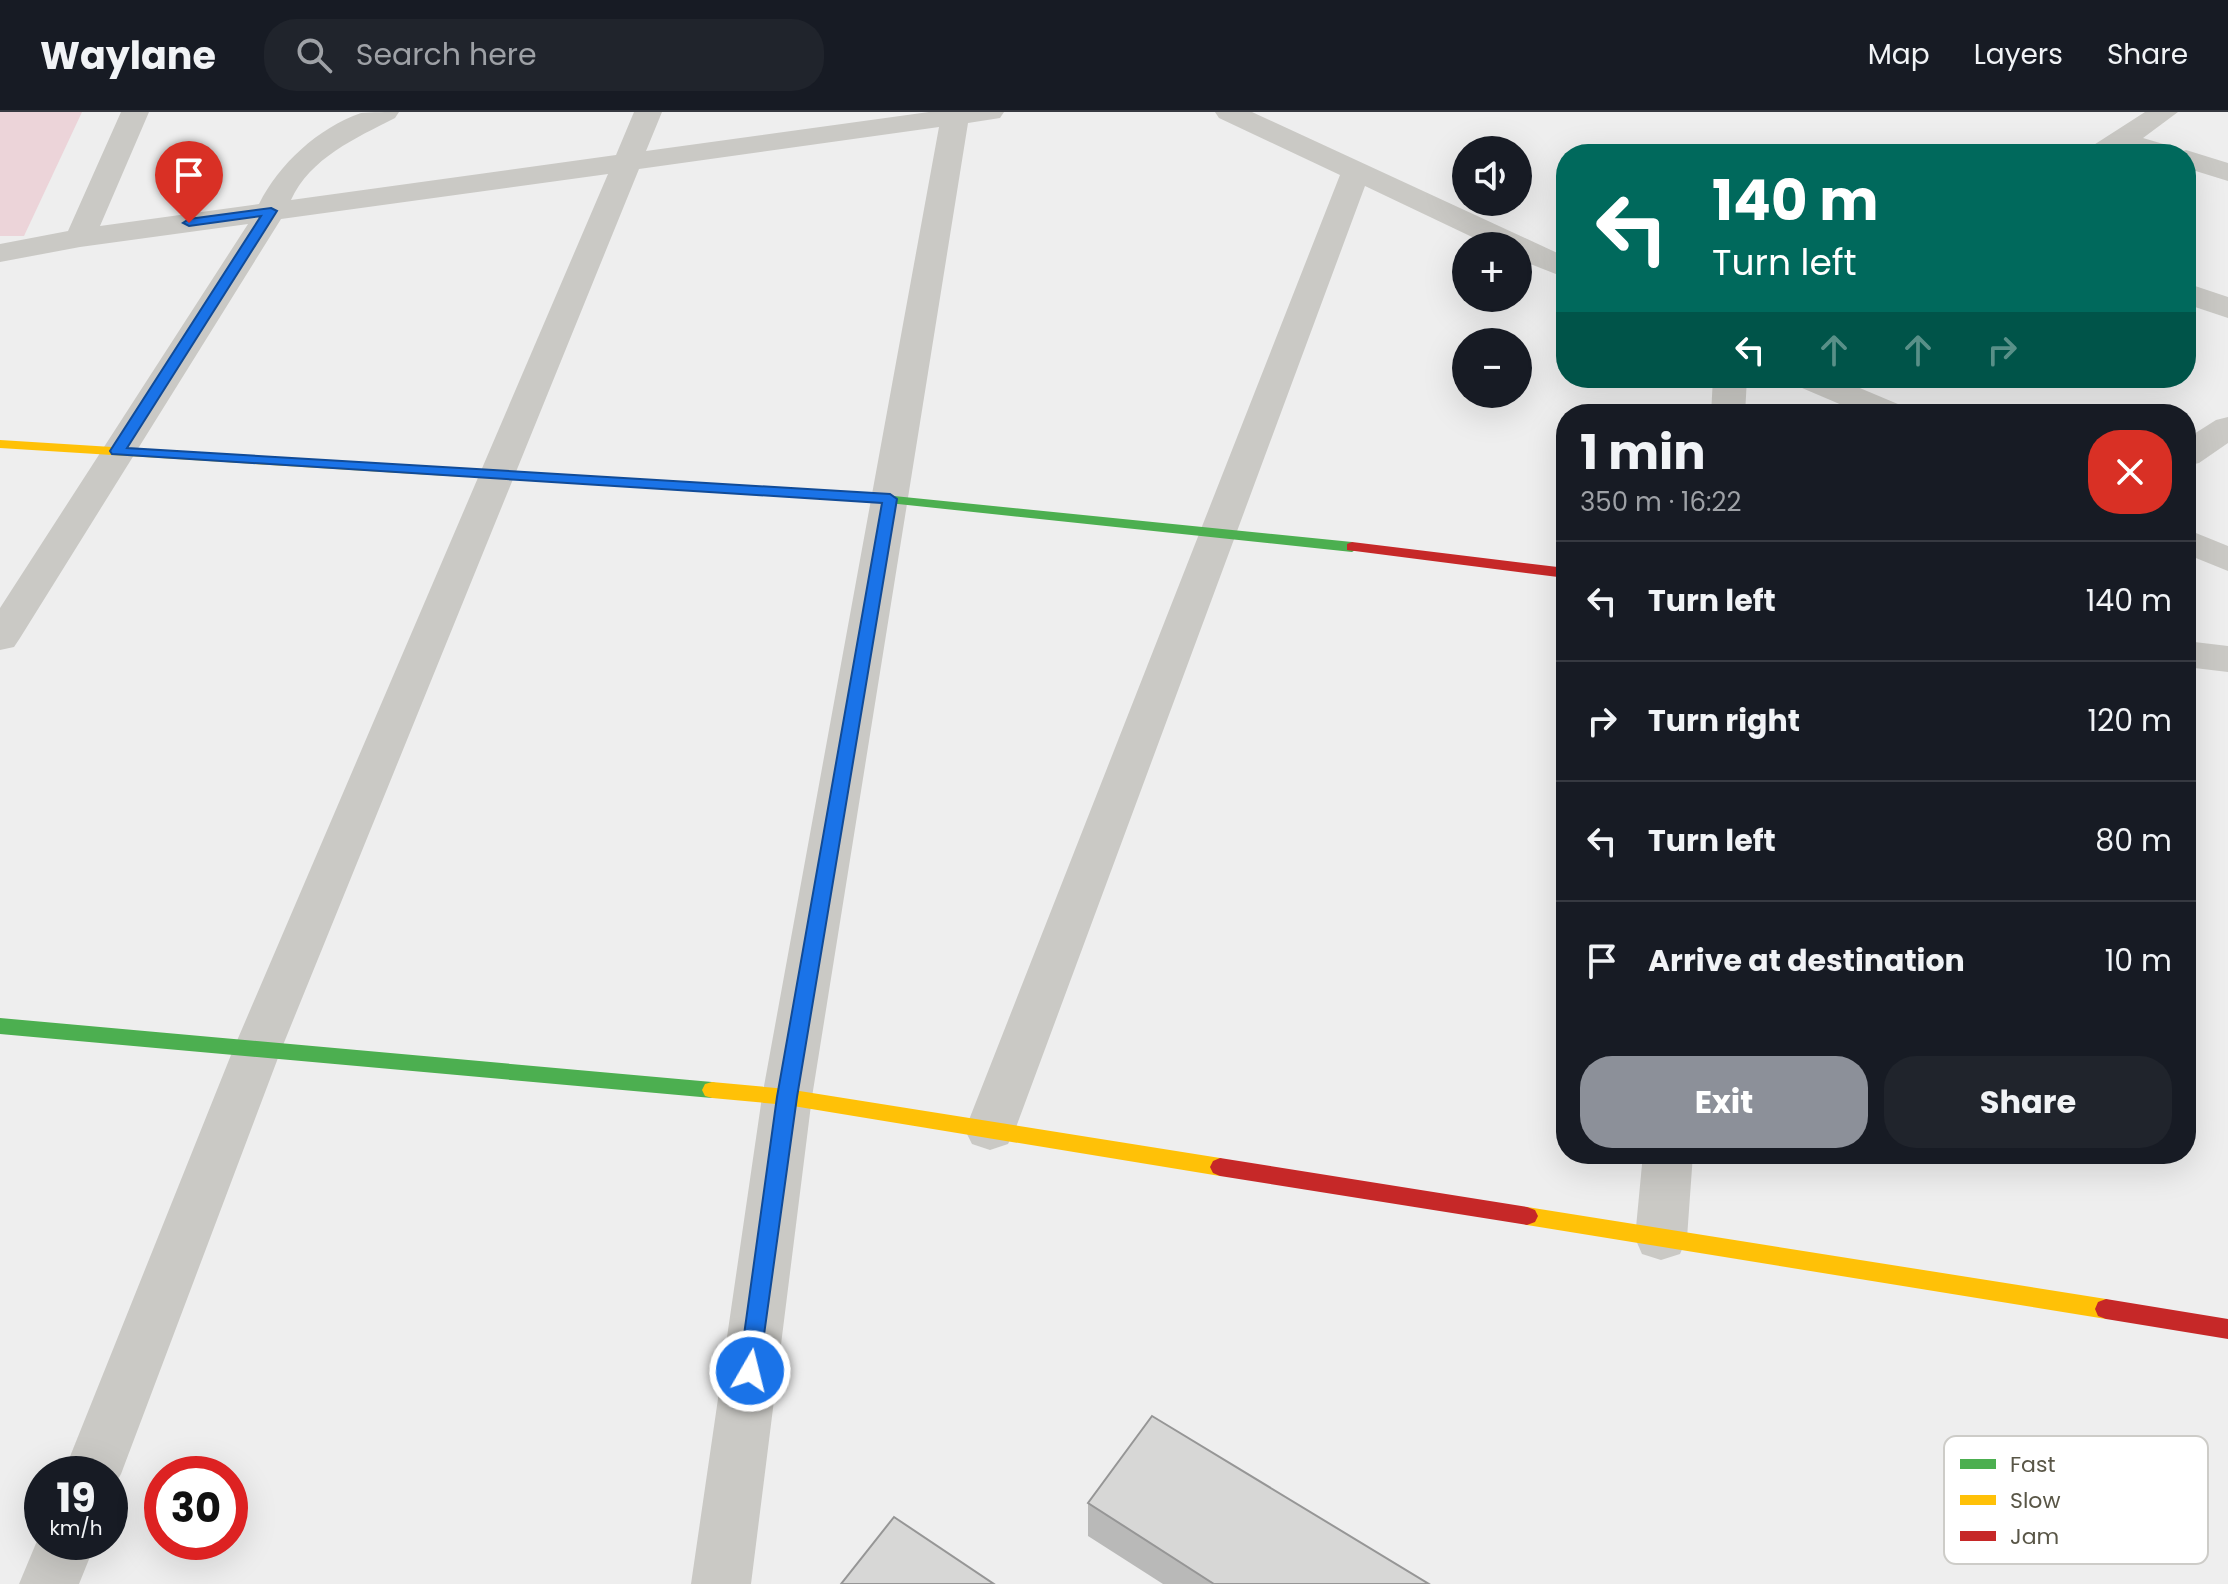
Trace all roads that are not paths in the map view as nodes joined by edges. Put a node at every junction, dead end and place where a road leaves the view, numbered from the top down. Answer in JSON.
{"nodes":[{"id":1,"x":135,"y":112,"type":"edge"},
{"id":2,"x":385,"y":112,"type":"edge"},
{"id":3,"x":648,"y":112,"type":"edge"},
{"id":4,"x":1229,"y":112,"type":"edge"},
{"id":5,"x":2164,"y":112,"type":"edge"},
{"id":6,"x":972,"y":115,"type":"edge"},
{"id":7,"x":2114,"y":144,"type":"edge"},
{"id":8,"x":2196,"y":162,"type":"edge"},
{"id":9,"x":625,"y":163,"type":"junction"},
{"id":10,"x":1356,"y":171,"type":"junction"},
{"id":11,"x":2228,"y":172,"type":"edge"},
{"id":12,"x":271,"y":211,"type":"junction"},
{"id":13,"x":1487,"y":232,"type":"edge"},
{"id":14,"x":80,"y":238,"type":"junction"},
{"id":15,"x":0,"y":253,"type":"edge"},
{"id":16,"x":1532,"y":253,"type":"edge"},
{"id":17,"x":1556,"y":264,"type":"edge"},
{"id":18,"x":1831,"y":388,"type":"edge"},
{"id":19,"x":1869,"y":404,"type":"edge"},
{"id":20,"x":2228,"y":427,"type":"edge"},
{"id":21,"x":0,"y":444,"type":"edge"},
{"id":22,"x":2196,"y":448,"type":"edge"},
{"id":23,"x":117,"y":451,"type":"junction"},
{"id":24,"x":499,"y":475,"type":"junction"},
{"id":25,"x":890,"y":499,"type":"junction"},
{"id":26,"x":2196,"y":527,"type":"edge"},
{"id":27,"x":1217,"y":531,"type":"junction"},
{"id":28,"x":2228,"y":534,"type":"edge"},
{"id":29,"x":2196,"y":545,"type":"edge"},
{"id":30,"x":2228,"y":560,"type":"edge"},
{"id":31,"x":1556,"y":572,"type":"edge"},
{"id":32,"x":0,"y":638,"type":"edge"},
{"id":33,"x":2196,"y":655,"type":"edge"},
{"id":34,"x":2228,"y":659,"type":"edge"},
{"id":35,"x":0,"y":1026,"type":"edge"},
{"id":36,"x":257,"y":1050,"type":"junction"},
{"id":37,"x":787,"y":1097,"type":"junction"},
{"id":38,"x":990,"y":1130,"type":"junction"},
{"id":39,"x":1667,"y":1164,"type":"edge"},
{"id":40,"x":1661,"y":1238,"type":"junction"},
{"id":41,"x":2228,"y":1329,"type":"edge"},
{"id":42,"x":99,"y":1456,"type":"edge"},
{"id":43,"x":59,"y":1560,"type":"edge"},
{"id":44,"x":49,"y":1584,"type":"edge"},
{"id":45,"x":721,"y":1584,"type":"edge"}],
"edges":[{"from":1,"to":14,"type":"street"},
{"from":2,"to":12,"type":"street"},
{"from":3,"to":9,"type":"street"},
{"from":4,"to":10,"type":"street"},
{"from":5,"to":7,"type":"street"},
{"from":6,"to":9,"type":"street"},
{"from":6,"to":25,"type":"street"},
{"from":8,"to":11,"type":"street"},
{"from":9,"to":12,"type":"street"},
{"from":9,"to":24,"type":"street"},
{"from":10,"to":13,"type":"street"},
{"from":10,"to":27,"type":"street"},
{"from":12,"to":14,"type":"street"},
{"from":12,"to":23,"type":"street"},
{"from":14,"to":15,"type":"street"},
{"from":16,"to":17,"type":"street"},
{"from":18,"to":19,"type":"street"},
{"from":20,"to":22,"type":"street"},
{"from":21,"to":23,"type":"street"},
{"from":23,"to":24,"type":"street"},
{"from":23,"to":32,"type":"street"},
{"from":24,"to":25,"type":"street"},
{"from":24,"to":36,"type":"street"},
{"from":25,"to":27,"type":"street"},
{"from":25,"to":37,"type":"street"},
{"from":26,"to":28,"type":"street"},
{"from":27,"to":31,"type":"street"},
{"from":27,"to":38,"type":"street"},
{"from":29,"to":30,"type":"street"},
{"from":33,"to":34,"type":"street"},
{"from":35,"to":36,"type":"street"},
{"from":36,"to":37,"type":"street"},
{"from":36,"to":42,"type":"street"},
{"from":37,"to":38,"type":"street"},
{"from":37,"to":45,"type":"street"},
{"from":38,"to":40,"type":"street"},
{"from":39,"to":40,"type":"street"},
{"from":40,"to":41,"type":"street"},
{"from":43,"to":44,"type":"street"}]}
